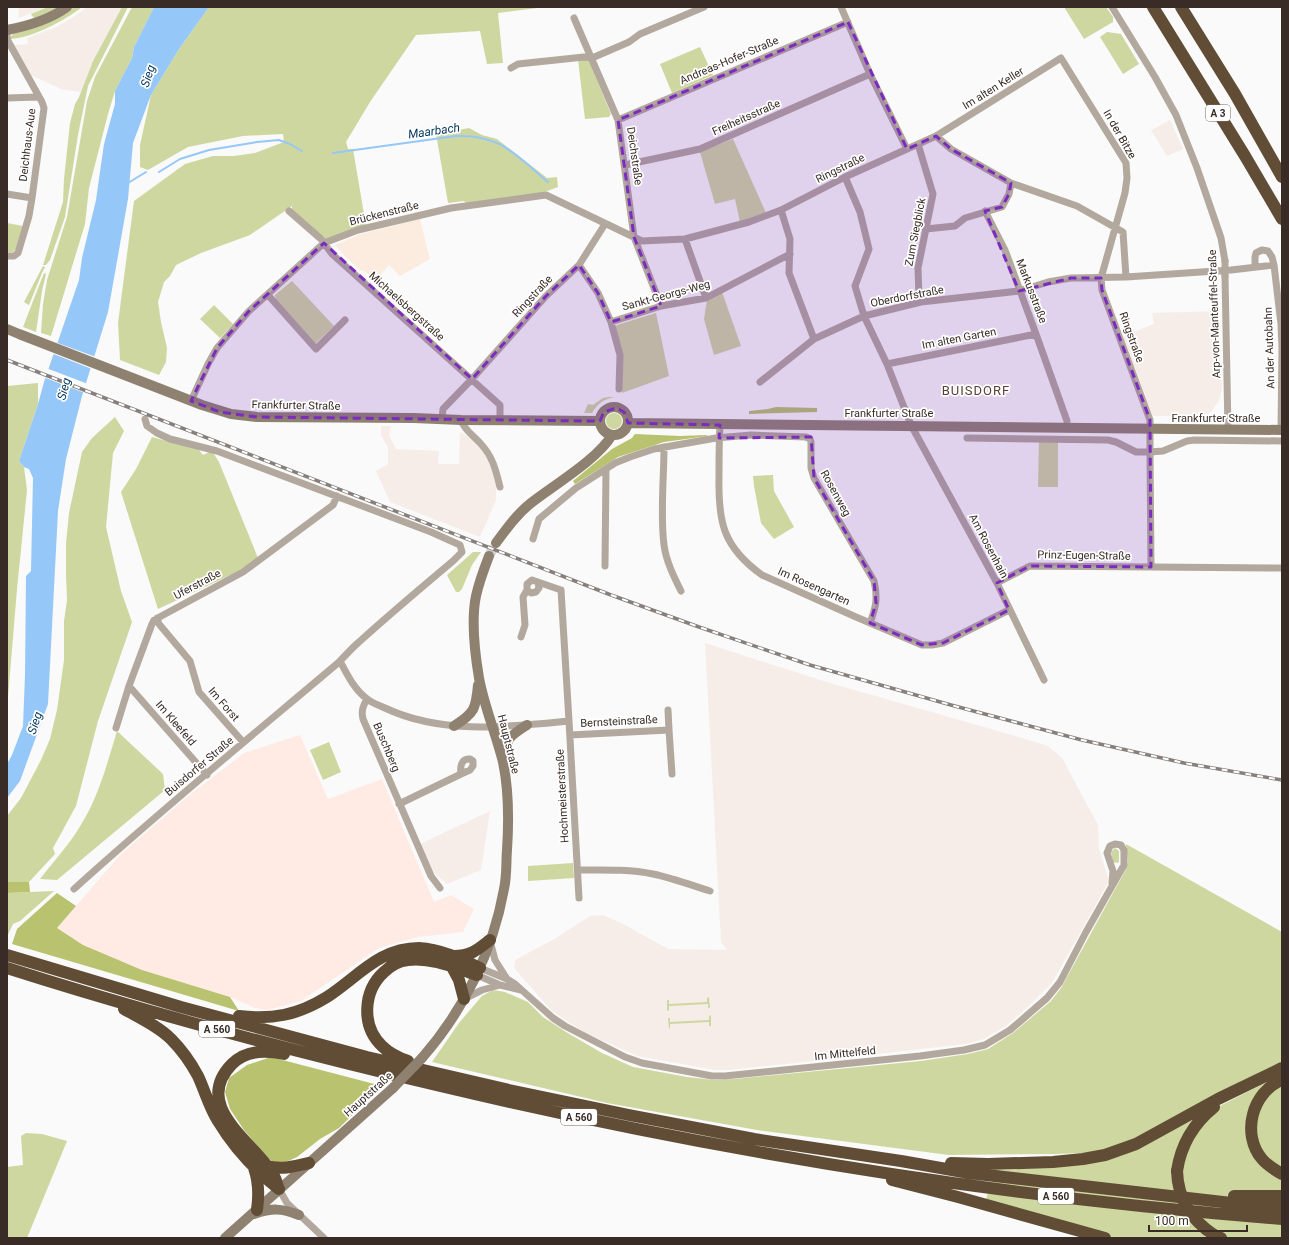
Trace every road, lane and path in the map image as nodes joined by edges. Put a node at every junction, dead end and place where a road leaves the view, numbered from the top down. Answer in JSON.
{"nodes":[{"id":1,"x":67,"y":7,"type":"edge"},
{"id":2,"x":704,"y":7,"type":"edge"},
{"id":3,"x":841,"y":7,"type":"edge"},
{"id":4,"x":1112,"y":7,"type":"edge"},
{"id":5,"x":1153,"y":7,"type":"edge"},
{"id":6,"x":1181,"y":7,"type":"edge"},
{"id":7,"x":574,"y":18,"type":"dead end"},
{"id":8,"x":848,"y":22,"type":"junction"},
{"id":9,"x":7,"y":30,"type":"edge"},
{"id":10,"x":7,"y":36,"type":"edge"},
{"id":11,"x":592,"y":58,"type":"junction"},
{"id":12,"x":1060,"y":58,"type":"joint"},
{"id":13,"x":512,"y":68,"type":"dead end"},
{"id":14,"x":870,"y":74,"type":"junction"},
{"id":15,"x":38,"y":97,"type":"junction"},
{"id":16,"x":7,"y":98,"type":"edge"},
{"id":17,"x":618,"y":120,"type":"junction"},
{"id":18,"x":936,"y":136,"type":"junction"},
{"id":19,"x":918,"y":144,"type":"junction"},
{"id":20,"x":907,"y":149,"type":"junction"},
{"id":21,"x":625,"y":165,"type":"junction"},
{"id":22,"x":845,"y":177,"type":"junction"},
{"id":23,"x":1282,"y":177,"type":"edge"},
{"id":24,"x":1011,"y":183,"type":"junction"},
{"id":25,"x":7,"y":194,"type":"edge"},
{"id":26,"x":32,"y":198,"type":"junction"},
{"id":27,"x":781,"y":210,"type":"junction"},
{"id":28,"x":986,"y":211,"type":"junction"},
{"id":29,"x":289,"y":212,"type":"dead end"},
{"id":30,"x":1282,"y":219,"type":"edge"},
{"id":31,"x":605,"y":224,"type":"junction"},
{"id":32,"x":1114,"y":228,"type":"junction"},
{"id":33,"x":926,"y":229,"type":"junction"},
{"id":34,"x":634,"y":237,"type":"junction"},
{"id":35,"x":685,"y":239,"type":"junction"},
{"id":36,"x":324,"y":243,"type":"junction"},
{"id":37,"x":790,"y":254,"type":"junction"},
{"id":38,"x":7,"y":256,"type":"edge"},
{"id":39,"x":579,"y":265,"type":"junction"},
{"id":40,"x":1274,"y":265,"type":"junction"},
{"id":41,"x":1255,"y":267,"type":"junction"},
{"id":42,"x":1126,"y":277,"type":"junction"},
{"id":43,"x":1101,"y":278,"type":"junction"},
{"id":44,"x":1019,"y":291,"type":"junction"},
{"id":45,"x":268,"y":295,"type":"junction"},
{"id":46,"x":706,"y":298,"type":"junction"},
{"id":47,"x":921,"y":302,"type":"junction"},
{"id":48,"x":661,"y":306,"type":"junction"},
{"id":49,"x":864,"y":316,"type":"junction"},
{"id":50,"x":344,"y":320,"type":"dead end"},
{"id":51,"x":611,"y":322,"type":"junction"},
{"id":52,"x":7,"y":329,"type":"edge"},
{"id":53,"x":1036,"y":334,"type":"junction"},
{"id":54,"x":814,"y":339,"type":"junction"},
{"id":55,"x":886,"y":364,"type":"junction"},
{"id":56,"x":472,"y":379,"type":"junction"},
{"id":57,"x":760,"y":382,"type":"dead end"},
{"id":58,"x":619,"y":389,"type":"dead end"},
{"id":59,"x":191,"y":401,"type":"junction"},
{"id":60,"x":145,"y":419,"type":"dead end"},
{"id":61,"x":442,"y":420,"type":"junction"},
{"id":62,"x":461,"y":420,"type":"junction"},
{"id":63,"x":500,"y":420,"type":"junction"},
{"id":64,"x":600,"y":421,"type":"junction"},
{"id":65,"x":1066,"y":421,"type":"dead end"},
{"id":66,"x":628,"y":423,"type":"junction"},
{"id":67,"x":720,"y":424,"type":"junction"},
{"id":68,"x":911,"y":425,"type":"junction"},
{"id":69,"x":1150,"y":429,"type":"junction"},
{"id":70,"x":1228,"y":430,"type":"junction"},
{"id":71,"x":1282,"y":430,"type":"edge"},
{"id":72,"x":612,"y":435,"type":"junction"},
{"id":73,"x":720,"y":438,"type":"junction"},
{"id":74,"x":967,"y":438,"type":"dead end"},
{"id":75,"x":1282,"y":441,"type":"edge"},
{"id":76,"x":664,"y":447,"type":"junction"},
{"id":77,"x":1150,"y":452,"type":"junction"},
{"id":78,"x":606,"y":469,"type":"junction"},
{"id":79,"x":500,"y":487,"type":"dead end"},
{"id":80,"x":337,"y":496,"type":"junction"},
{"id":81,"x":533,"y":539,"type":"dead end"},
{"id":82,"x":496,"y":543,"type":"tunnel mouth"},
{"id":83,"x":489,"y":556,"type":"tunnel mouth"},
{"id":84,"x":605,"y":566,"type":"dead end"},
{"id":85,"x":1151,"y":567,"type":"junction"},
{"id":86,"x":1282,"y":568,"type":"edge"},
{"id":87,"x":996,"y":583,"type":"junction"},
{"id":88,"x":681,"y":591,"type":"dead end"},
{"id":89,"x":1009,"y":610,"type":"junction"},
{"id":90,"x":157,"y":618,"type":"junction"},
{"id":91,"x":870,"y":623,"type":"junction"},
{"id":92,"x":521,"y":637,"type":"dead end"},
{"id":93,"x":340,"y":661,"type":"junction"},
{"id":94,"x":479,"y":679,"type":"junction"},
{"id":95,"x":1044,"y":680,"type":"dead end"},
{"id":96,"x":129,"y":686,"type":"junction"},
{"id":97,"x":367,"y":699,"type":"junction"},
{"id":98,"x":668,"y":710,"type":"dead end"},
{"id":99,"x":569,"y":721,"type":"junction"},
{"id":100,"x":526,"y":725,"type":"junction"},
{"id":101,"x":454,"y":726,"type":"junction"},
{"id":102,"x":492,"y":727,"type":"junction"},
{"id":103,"x":116,"y":728,"type":"dead end"},
{"id":104,"x":669,"y":730,"type":"junction"},
{"id":105,"x":570,"y":735,"type":"junction"},
{"id":106,"x":243,"y":742,"type":"junction"},
{"id":107,"x":502,"y":762,"type":"junction"},
{"id":108,"x":461,"y":774,"type":"dead end"},
{"id":109,"x":672,"y":774,"type":"dead end"},
{"id":110,"x":207,"y":775,"type":"junction"},
{"id":111,"x":399,"y":804,"type":"junction"},
{"id":112,"x":578,"y":870,"type":"junction"},
{"id":113,"x":1112,"y":884,"type":"junction"},
{"id":114,"x":440,"y":888,"type":"dead end"},
{"id":115,"x":74,"y":889,"type":"dead end"},
{"id":116,"x":710,"y":891,"type":"dead end"},
{"id":117,"x":579,"y":898,"type":"dead end"},
{"id":118,"x":490,"y":940,"type":"junction"},
{"id":119,"x":7,"y":955,"type":"edge"},
{"id":120,"x":453,"y":961,"type":"junction"},
{"id":121,"x":7,"y":968,"type":"edge"},
{"id":122,"x":478,"y":971,"type":"junction"},
{"id":123,"x":507,"y":979,"type":"junction"},
{"id":124,"x":500,"y":985,"type":"junction"},
{"id":125,"x":521,"y":990,"type":"junction"},
{"id":126,"x":104,"y":998,"type":"junction"},
{"id":127,"x":464,"y":999,"type":"junction"},
{"id":128,"x":181,"y":1007,"type":"junction"},
{"id":129,"x":330,"y":1060,"type":"junction"},
{"id":130,"x":1282,"y":1068,"type":"edge"},
{"id":131,"x":442,"y":1074,"type":"junction"},
{"id":132,"x":1282,"y":1080,"type":"edge"},
{"id":133,"x":1235,"y":1090,"type":"junction"},
{"id":134,"x":901,"y":1161,"type":"junction"},
{"id":135,"x":309,"y":1163,"type":"junction"},
{"id":136,"x":831,"y":1164,"type":"junction"},
{"id":137,"x":260,"y":1166,"type":"junction"},
{"id":138,"x":1282,"y":1174,"type":"edge"},
{"id":139,"x":279,"y":1190,"type":"junction"},
{"id":140,"x":1160,"y":1195,"type":"junction"},
{"id":141,"x":1282,"y":1196,"type":"edge"},
{"id":142,"x":1282,"y":1207,"type":"edge"},
{"id":143,"x":254,"y":1212,"type":"junction"},
{"id":144,"x":299,"y":1216,"type":"junction"},
{"id":145,"x":1282,"y":1219,"type":"edge"},
{"id":146,"x":1218,"y":1237,"type":"edge"},
{"id":147,"x":225,"y":1238,"type":"edge"},
{"id":148,"x":324,"y":1238,"type":"edge"},
{"id":149,"x":1103,"y":1238,"type":"edge"}],
"edges":[{"from":1,"to":9,"type":"main road"},
{"from":2,"to":11,"type":"street"},
{"from":3,"to":8,"type":"street"},
{"from":4,"to":70,"type":"street","name":"Arp-von-Manteuffel-Straße","bridge":true},
{"from":5,"to":30,"type":"highway","number":"A 3"},
{"from":6,"to":23,"type":"highway","number":"A 3"},
{"from":7,"to":11,"type":"street","name":"Deichstraße"},
{"from":8,"to":14,"type":"street"},
{"from":8,"to":17,"type":"street","name":"Andreas-Hofer-Straße"},
{"from":10,"to":15,"type":"street","name":"Deichhaus-Aue"},
{"from":11,"to":13,"type":"street"},
{"from":11,"to":17,"type":"street","name":"Deichstraße"},
{"from":12,"to":18,"type":"street","name":"Im alten Keller"},
{"from":12,"to":32,"type":"street","name":"In der Bitze"},
{"from":14,"to":20,"type":"street"},
{"from":14,"to":21,"type":"street","name":"Freiheitsstraße"},
{"from":15,"to":16,"type":"street","name":"Deichhaus-Aue"},
{"from":15,"to":26,"type":"street","name":"Deichhaus-Aue"},
{"from":17,"to":21,"type":"street","name":"Deichstraße"},
{"from":18,"to":19,"type":"street","name":"Ringstraße"},
{"from":18,"to":24,"type":"street"},
{"from":19,"to":20,"type":"street","name":"Ringstraße"},
{"from":19,"to":33,"type":"street","name":"Zum Siegblick"},
{"from":20,"to":22,"type":"street","name":"Ringstraße"},
{"from":21,"to":34,"type":"street","name":"Deichstraße"},
{"from":22,"to":27,"type":"street","name":"Ringstraße"},
{"from":22,"to":49,"type":"street","name":"Am Rosenhain"},
{"from":24,"to":28,"type":"street"},
{"from":24,"to":32,"type":"street"},
{"from":25,"to":26,"type":"street","name":"Deichhaus-Aue"},
{"from":26,"to":38,"type":"street","name":"Deichhaus-Aue"},
{"from":27,"to":35,"type":"street","name":"Ringstraße"},
{"from":27,"to":37,"type":"street"},
{"from":28,"to":33,"type":"street"},
{"from":28,"to":44,"type":"street","name":"Markusstraße"},
{"from":29,"to":36,"type":"street","name":"Michaelsbergstraße"},
{"from":31,"to":34,"type":"street","name":"Ringstraße"},
{"from":31,"to":36,"type":"street","name":"Brückenstraße"},
{"from":31,"to":39,"type":"street","name":"Ringstraße"},
{"from":32,"to":42,"type":"street"},
{"from":32,"to":43,"type":"street","name":"Ringstraße"},
{"from":33,"to":47,"type":"street","name":"Zum Siegblick"},
{"from":34,"to":35,"type":"street","name":"Ringstraße"},
{"from":34,"to":48,"type":"street","name":"Deichstraße"},
{"from":35,"to":46,"type":"street"},
{"from":36,"to":45,"type":"street","name":"Brückenstraße"},
{"from":36,"to":56,"type":"street","name":"Michaelsbergstraße"},
{"from":37,"to":46,"type":"street","name":"Sankt-Georgs-Weg"},
{"from":37,"to":54,"type":"street"},
{"from":39,"to":51,"type":"street"},
{"from":39,"to":56,"type":"street","name":"Ringstraße"},
{"from":40,"to":41,"type":"street","name":"Oberdorfstraße"},
{"from":40,"to":41,"type":"street"},
{"from":40,"to":71,"type":"street","name":"An der Autobahn"},
{"from":41,"to":42,"type":"street","name":"Oberdorfstraße"},
{"from":42,"to":43,"type":"street","name":"Oberdorfstraße"},
{"from":43,"to":44,"type":"street","name":"Oberdorfstraße"},
{"from":43,"to":69,"type":"street","name":"Ringstraße"},
{"from":44,"to":47,"type":"street","name":"Oberdorfstraße"},
{"from":44,"to":53,"type":"street","name":"Markusstraße"},
{"from":45,"to":50,"type":"street"},
{"from":45,"to":59,"type":"street","name":"Brückenstraße"},
{"from":46,"to":48,"type":"street","name":"Sankt-Georgs-Weg"},
{"from":47,"to":49,"type":"street","name":"Oberdorfstraße"},
{"from":48,"to":51,"type":"street","name":"Sankt-Georgs-Weg"},
{"from":49,"to":54,"type":"street","name":"Oberdorfstraße"},
{"from":49,"to":55,"type":"street","name":"Am Rosenhain"},
{"from":51,"to":58,"type":"street"},
{"from":52,"to":59,"type":"main road","name":"Frankfurter Straße"},
{"from":53,"to":55,"type":"street","name":"Im alten Garten"},
{"from":53,"to":65,"type":"street","name":"Markusstraße"},
{"from":54,"to":57,"type":"street","name":"Oberdorfstraße"},
{"from":55,"to":68,"type":"street","name":"Am Rosenhain"},
{"from":56,"to":61,"type":"street","name":"Ringstraße"},
{"from":56,"to":63,"type":"street","name":"Michaelsbergstraße"},
{"from":59,"to":61,"type":"main road","name":"Frankfurter Straße"},
{"from":60,"to":80,"type":"street"},
{"from":61,"to":62,"type":"main road","name":"Frankfurter Straße"},
{"from":62,"to":63,"type":"main road","name":"Frankfurter Straße"},
{"from":62,"to":79,"type":"street"},
{"from":63,"to":64,"type":"main road","name":"Frankfurter Straße"},
{"from":64,"to":66,"type":"main road"},
{"from":64,"to":72,"type":"main road"},
{"from":66,"to":67,"type":"main road","name":"Frankfurter Straße"},
{"from":66,"to":72,"type":"main road"},
{"from":67,"to":68,"type":"main road","name":"Frankfurter Straße"},
{"from":67,"to":73,"type":"street","name":"Im Rosengarten"},
{"from":68,"to":69,"type":"main road","name":"Frankfurter Straße"},
{"from":68,"to":87,"type":"street","name":"Am Rosenhain"},
{"from":69,"to":70,"type":"main road","name":"Frankfurter Straße"},
{"from":69,"to":77,"type":"street"},
{"from":70,"to":71,"type":"main road","name":"Frankfurter Straße"},
{"from":72,"to":82,"type":"main road"},
{"from":73,"to":76,"type":"street","name":"Rosenweg"},
{"from":73,"to":91,"type":"street","name":"Im Rosengarten"},
{"from":73,"to":91,"type":"street","name":"Rosenweg"},
{"from":74,"to":77,"type":"street","name":"Frankfurter Straße"},
{"from":75,"to":77,"type":"street","name":"Frankfurter Straße"},
{"from":76,"to":78,"type":"street","name":"Rosenweg"},
{"from":76,"to":88,"type":"street"},
{"from":77,"to":85,"type":"street"},
{"from":78,"to":81,"type":"street","name":"Rosenweg"},
{"from":78,"to":84,"type":"street"},
{"from":80,"to":90,"type":"street","name":"Uferstraße"},
{"from":80,"to":93,"type":"street","name":"Buisdorfer Straße"},
{"from":83,"to":94,"type":"main road","name":"Hauptstraße"},
{"from":85,"to":86,"type":"street","name":"Prinz-Eugen-Straße"},
{"from":85,"to":87,"type":"street","name":"Prinz-Eugen-Straße"},
{"from":87,"to":89,"type":"street","name":"Am Rosenhain"},
{"from":89,"to":91,"type":"street","name":"Im Rosengarten"},
{"from":89,"to":95,"type":"street","name":"Am Rosenhain"},
{"from":90,"to":96,"type":"street"},
{"from":90,"to":106,"type":"street","name":"Im Forst"},
{"from":92,"to":99,"type":"street","name":"Hochmeisterstraße"},
{"from":93,"to":97,"type":"street"},
{"from":93,"to":106,"type":"street","name":"Buisdorfer Straße"},
{"from":94,"to":101,"type":"main road"},
{"from":94,"to":102,"type":"main road","name":"Hauptstraße"},
{"from":96,"to":103,"type":"street"},
{"from":96,"to":110,"type":"street","name":"Im Kleefeld"},
{"from":97,"to":101,"type":"street"},
{"from":97,"to":111,"type":"street","name":"Buschberg"},
{"from":98,"to":104,"type":"street","name":"Bernsteinstraße"},
{"from":99,"to":100,"type":"street"},
{"from":99,"to":105,"type":"street","name":"Hochmeisterstraße"},
{"from":100,"to":102,"type":"street"},
{"from":100,"to":107,"type":"main road"},
{"from":101,"to":102,"type":"street"},
{"from":102,"to":107,"type":"main road","name":"Hauptstraße"},
{"from":104,"to":105,"type":"street","name":"Bernsteinstraße"},
{"from":104,"to":109,"type":"street","name":"Bernsteinstraße"},
{"from":105,"to":112,"type":"street","name":"Hochmeisterstraße"},
{"from":106,"to":110,"type":"street","name":"Buisdorfer Straße"},
{"from":107,"to":118,"type":"main road","name":"Hauptstraße"},
{"from":108,"to":111,"type":"street"},
{"from":110,"to":115,"type":"street","name":"Buisdorfer Straße"},
{"from":111,"to":114,"type":"street","name":"Buschberg"},
{"from":112,"to":116,"type":"street"},
{"from":112,"to":117,"type":"street","name":"Hochmeisterstraße"},
{"from":113,"to":113,"type":"street","name":"Im Mittelfeld"},
{"from":113,"to":125,"type":"street","name":"Im Mittelfeld"},
{"from":118,"to":120,"type":"highway"},
{"from":118,"to":122,"type":"main road","name":"Hauptstraße"},
{"from":118,"to":123,"type":"street"},
{"from":119,"to":128,"type":"highway","number":"A 560"},
{"from":120,"to":122,"type":"highway"},
{"from":120,"to":127,"type":"highway"},
{"from":120,"to":128,"type":"highway"},
{"from":120,"to":131,"type":"highway"},
{"from":121,"to":126,"type":"highway","number":"A 560"},
{"from":122,"to":123,"type":"street","name":"Im Mittelfeld"},
{"from":122,"to":124,"type":"street","name":"Im Mittelfeld"},
{"from":122,"to":127,"type":"main road","name":"Hauptstraße"},
{"from":123,"to":125,"type":"street","name":"Im Mittelfeld"},
{"from":124,"to":125,"type":"street","name":"Im Mittelfeld"},
{"from":124,"to":127,"type":"street","name":"Im Mittelfeld"},
{"from":126,"to":129,"type":"highway","number":"A 560"},
{"from":126,"to":137,"type":"highway"},
{"from":127,"to":135,"type":"main road","name":"Hauptstraße","bridge":true},
{"from":128,"to":131,"type":"highway","number":"A 560"},
{"from":129,"to":136,"type":"highway","number":"A 560"},
{"from":129,"to":137,"type":"highway"},
{"from":130,"to":133,"type":"highway"},
{"from":131,"to":134,"type":"highway","number":"A 560"},
{"from":132,"to":138,"type":"highway"},
{"from":133,"to":134,"type":"highway"},
{"from":133,"to":146,"type":"highway","bridge":true},
{"from":134,"to":140,"type":"highway","number":"A 560"},
{"from":135,"to":137,"type":"highway"},
{"from":135,"to":139,"type":"main road","name":"Hauptstraße"},
{"from":136,"to":145,"type":"highway","number":"A 560"},
{"from":136,"to":149,"type":"highway"},
{"from":137,"to":139,"type":"highway"},
{"from":137,"to":143,"type":"highway"},
{"from":139,"to":143,"type":"main road","name":"Hauptstraße"},
{"from":139,"to":144,"type":"street"},
{"from":140,"to":141,"type":"highway"},
{"from":140,"to":142,"type":"highway","number":"A 560"},
{"from":143,"to":144,"type":"main road"},
{"from":143,"to":147,"type":"main road","name":"Hauptstraße"},
{"from":144,"to":148,"type":"street"}]}
